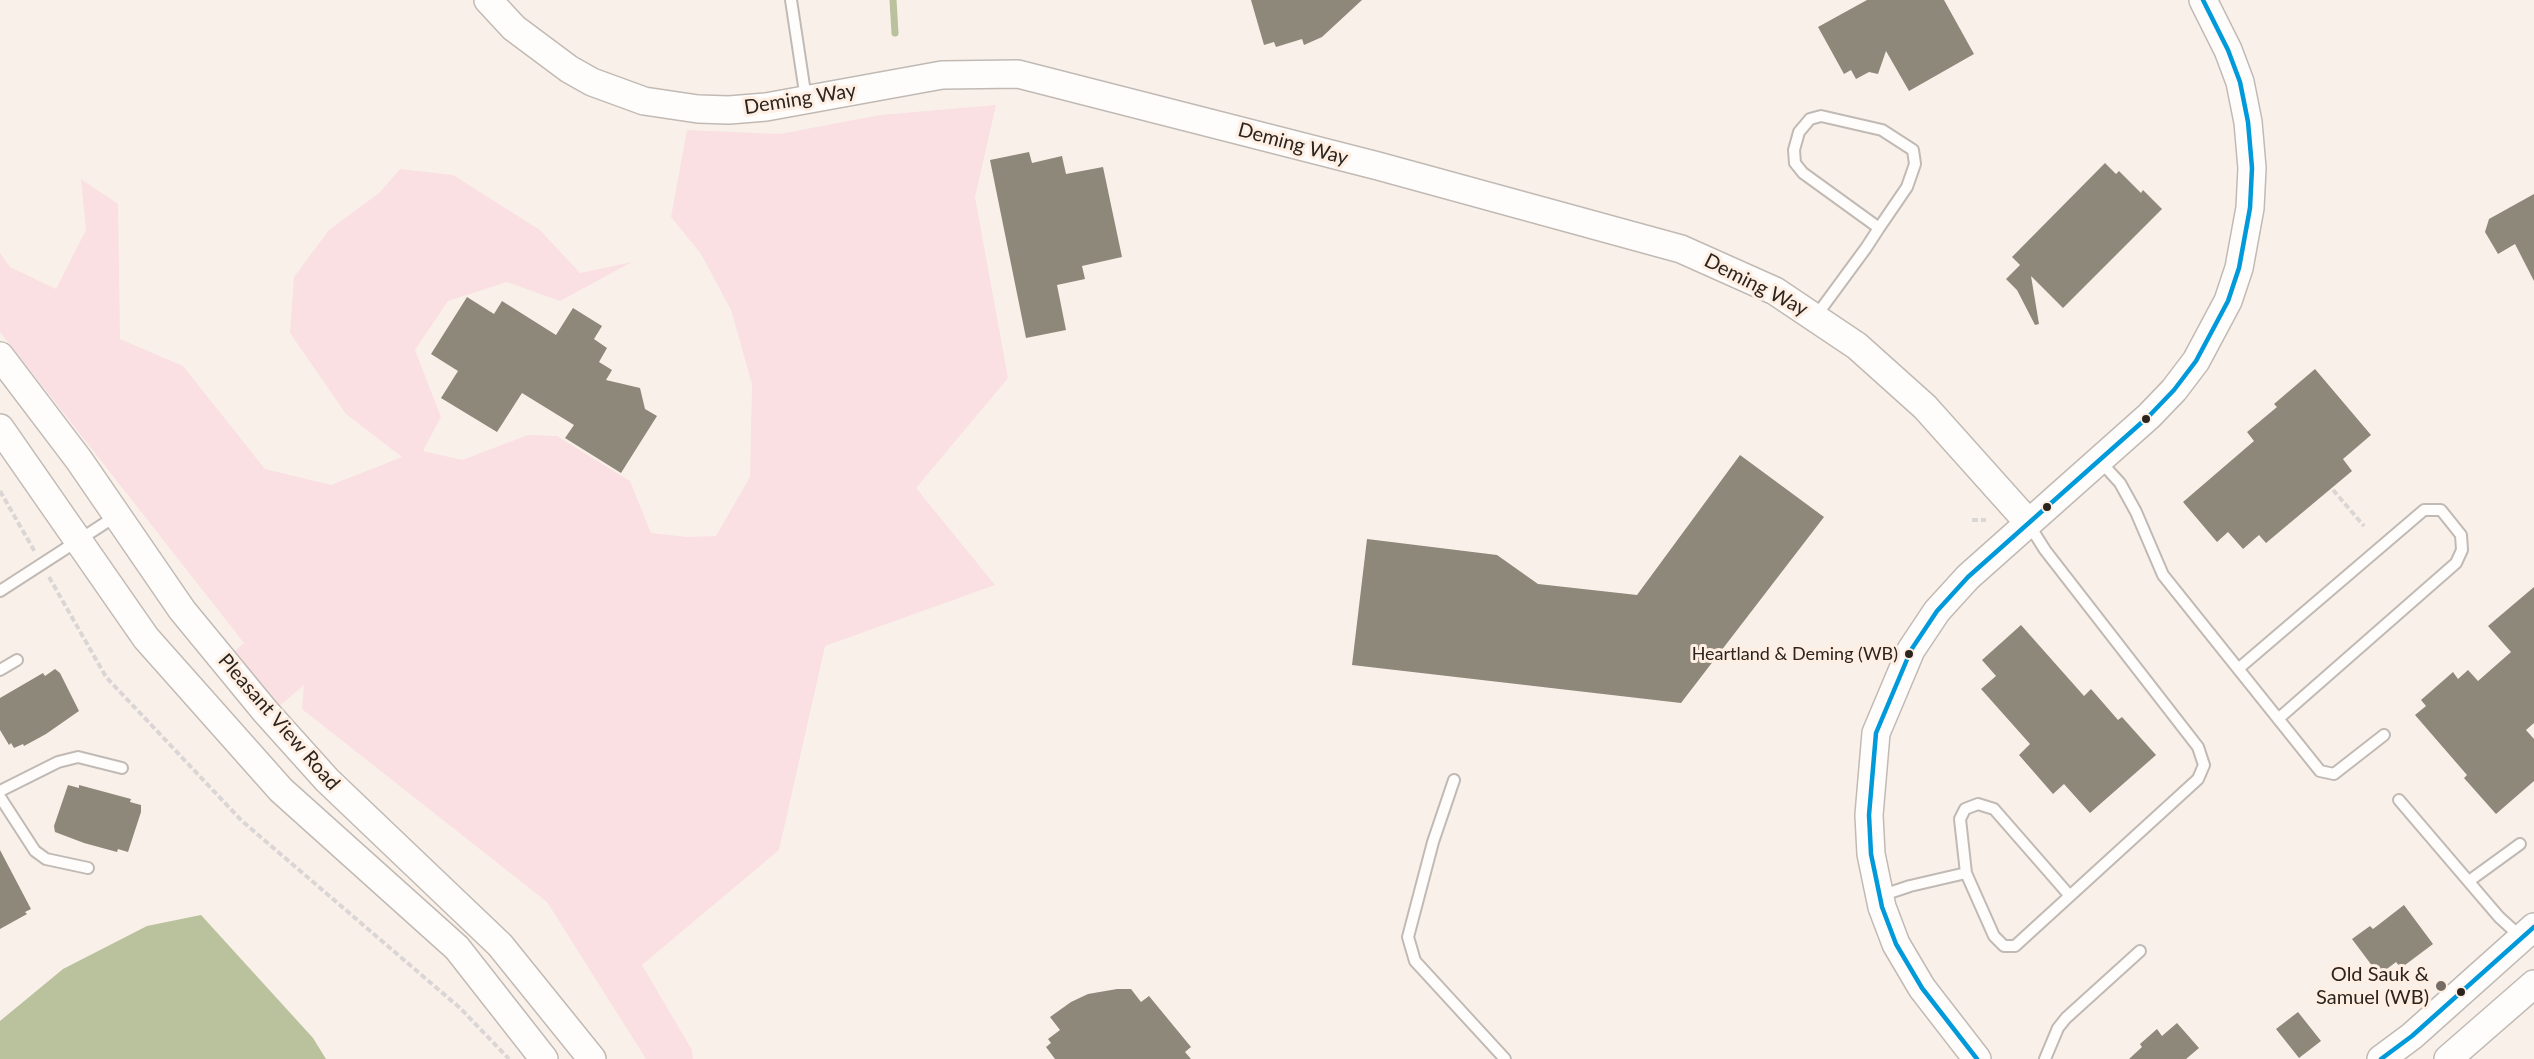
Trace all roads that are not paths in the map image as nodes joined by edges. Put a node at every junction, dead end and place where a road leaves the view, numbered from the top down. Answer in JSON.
{"nodes":[{"id":1,"x":489,"y":0,"type":"edge"},
{"id":2,"x":791,"y":0,"type":"edge"},
{"id":3,"x":2203,"y":0,"type":"edge"},
{"id":4,"x":806,"y":100,"type":"junction"},
{"id":5,"x":1879,"y":228,"type":"junction"},
{"id":6,"x":1816,"y":316,"type":"junction"},
{"id":7,"x":0,"y":356,"type":"edge"},
{"id":8,"x":0,"y":428,"type":"edge"},
{"id":9,"x":2099,"y":460,"type":"junction"},
{"id":10,"x":116,"y":516,"type":"junction"},
{"id":11,"x":2028,"y":522,"type":"junction"},
{"id":12,"x":79,"y":540,"type":"junction"},
{"id":13,"x":0,"y":591,"type":"edge"},
{"id":14,"x":17,"y":660,"type":"dead end"},
{"id":15,"x":2238,"y":669,"type":"junction"},
{"id":16,"x":0,"y":670,"type":"edge"},
{"id":17,"x":2278,"y":719,"type":"junction"},
{"id":18,"x":2384,"y":735,"type":"dead end"},
{"id":19,"x":122,"y":768,"type":"dead end"},
{"id":20,"x":1454,"y":780,"type":"dead end"},
{"id":21,"x":0,"y":791,"type":"edge"},
{"id":22,"x":0,"y":797,"type":"edge"},
{"id":23,"x":2400,"y":800,"type":"dead end"},
{"id":24,"x":2520,"y":844,"type":"dead end"},
{"id":25,"x":88,"y":868,"type":"dead end"},
{"id":26,"x":1966,"y":873,"type":"junction"},
{"id":27,"x":2469,"y":881,"type":"junction"},
{"id":28,"x":1880,"y":896,"type":"junction"},
{"id":29,"x":2070,"y":896,"type":"junction"},
{"id":30,"x":2528,"y":933,"type":"edge"},
{"id":31,"x":2140,"y":951,"type":"dead end"},
{"id":32,"x":2534,"y":984,"type":"edge"},
{"id":33,"x":544,"y":1059,"type":"edge"},
{"id":34,"x":592,"y":1059,"type":"edge"},
{"id":35,"x":1505,"y":1059,"type":"edge"},
{"id":36,"x":1977,"y":1059,"type":"edge"},
{"id":37,"x":2045,"y":1059,"type":"edge"},
{"id":38,"x":2381,"y":1059,"type":"edge"},
{"id":39,"x":2448,"y":1059,"type":"edge"}],
"edges":[{"from":1,"to":4,"type":"street","name":"Deming Way"},
{"from":2,"to":4,"type":"lane"},
{"from":3,"to":9,"type":"street"},
{"from":4,"to":6,"type":"street","name":"Deming Way"},
{"from":5,"to":5,"type":"lane"},
{"from":5,"to":6,"type":"lane"},
{"from":6,"to":11,"type":"street","name":"Deming Way"},
{"from":7,"to":10,"type":"street","name":"Pleasant View Road"},
{"from":8,"to":12,"type":"street","name":"Pleasant View Road"},
{"from":9,"to":11,"type":"street"},
{"from":9,"to":15,"type":"lane"},
{"from":10,"to":12,"type":"lane"},
{"from":10,"to":34,"type":"street","name":"Pleasant View Road"},
{"from":11,"to":28,"type":"street"},
{"from":11,"to":29,"type":"lane"},
{"from":12,"to":13,"type":"lane"},
{"from":12,"to":33,"type":"street","name":"Pleasant View Road"},
{"from":14,"to":16,"type":"lane"},
{"from":15,"to":17,"type":"lane"},
{"from":15,"to":17,"type":"lane"},
{"from":17,"to":18,"type":"lane"},
{"from":19,"to":21,"type":"lane"},
{"from":20,"to":35,"type":"lane"},
{"from":22,"to":25,"type":"lane"},
{"from":23,"to":27,"type":"lane"},
{"from":24,"to":27,"type":"lane"},
{"from":26,"to":28,"type":"lane"},
{"from":26,"to":29,"type":"lane"},
{"from":26,"to":29,"type":"lane"},
{"from":27,"to":30,"type":"lane"},
{"from":28,"to":36,"type":"street"},
{"from":30,"to":38,"type":"street"},
{"from":31,"to":37,"type":"lane"},
{"from":32,"to":39,"type":"street"}]}
